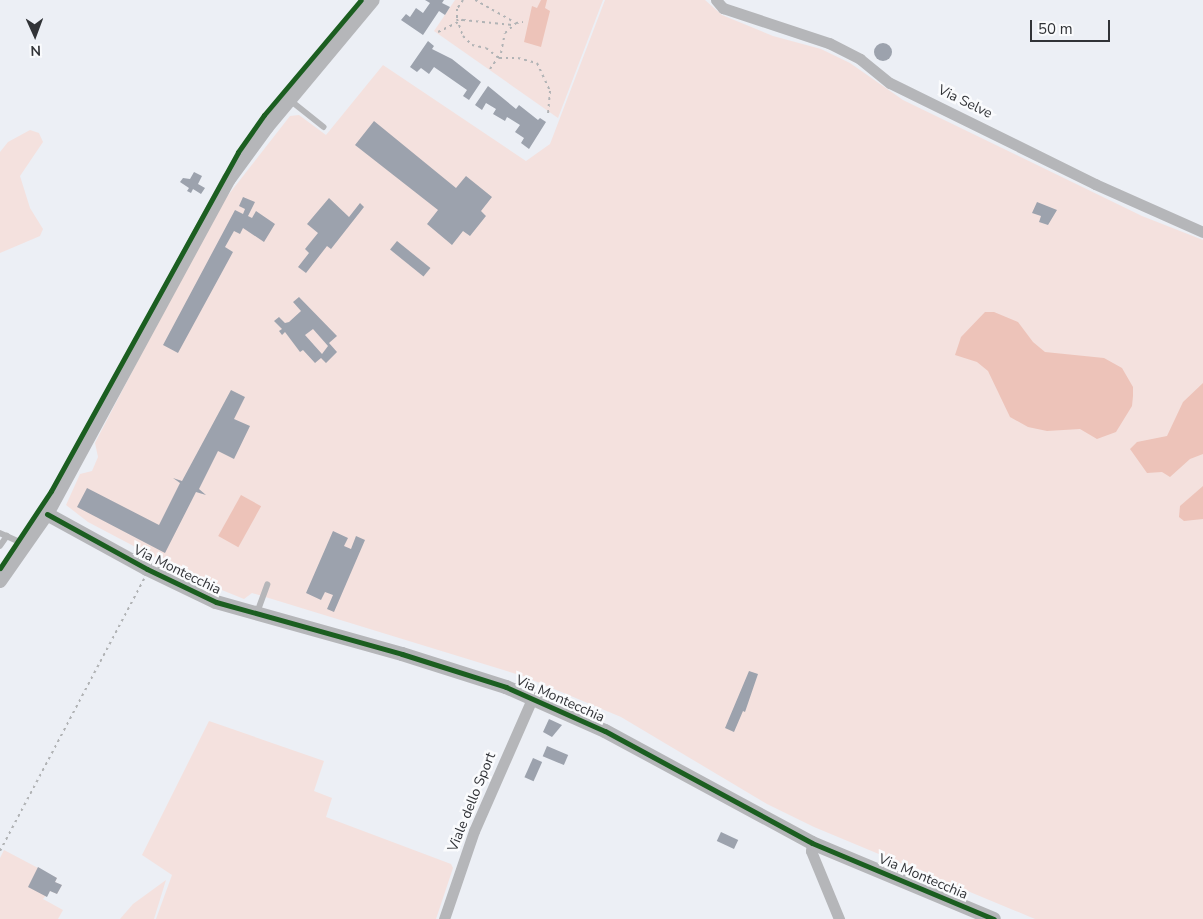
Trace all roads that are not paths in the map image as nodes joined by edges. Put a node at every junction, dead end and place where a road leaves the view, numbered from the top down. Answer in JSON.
{"nodes":[{"id":1,"x":372,"y":0,"type":"edge"},
{"id":2,"x":716,"y":0,"type":"edge"},
{"id":3,"x":290,"y":100,"type":"junction"},
{"id":4,"x":324,"y":127,"type":"dead end"},
{"id":5,"x":1203,"y":232,"type":"edge"},
{"id":6,"x":47,"y":514,"type":"junction"},
{"id":7,"x":0,"y":533,"type":"edge"},
{"id":8,"x":8,"y":536,"type":"junction"},
{"id":9,"x":25,"y":544,"type":"junction"},
{"id":10,"x":0,"y":546,"type":"edge"},
{"id":11,"x":0,"y":581,"type":"edge"},
{"id":12,"x":267,"y":585,"type":"dead end"},
{"id":13,"x":256,"y":615,"type":"junction"},
{"id":14,"x":532,"y":699,"type":"junction"},
{"id":15,"x":812,"y":842,"type":"junction"},
{"id":16,"x":444,"y":919,"type":"edge"},
{"id":17,"x":839,"y":919,"type":"edge"},
{"id":18,"x":994,"y":919,"type":"edge"}],
"edges":[{"from":1,"to":3,"type":"street"},
{"from":2,"to":5,"type":"street","name":"Via Selve"},
{"from":3,"to":4,"type":"lane"},
{"from":3,"to":6,"type":"street"},
{"from":6,"to":9,"type":"street"},
{"from":6,"to":13,"type":"street","name":"Via Montecchia"},
{"from":7,"to":8,"type":"lane"},
{"from":8,"to":9,"type":"lane"},
{"from":8,"to":10,"type":"lane"},
{"from":9,"to":11,"type":"street"},
{"from":12,"to":13,"type":"lane"},
{"from":13,"to":14,"type":"street","name":"Via Montecchia"},
{"from":14,"to":15,"type":"street","name":"Via Montecchia"},
{"from":14,"to":16,"type":"street","name":"Viale dello Sport"},
{"from":15,"to":17,"type":"street"},
{"from":15,"to":18,"type":"street","name":"Via Montecchia"}]}
